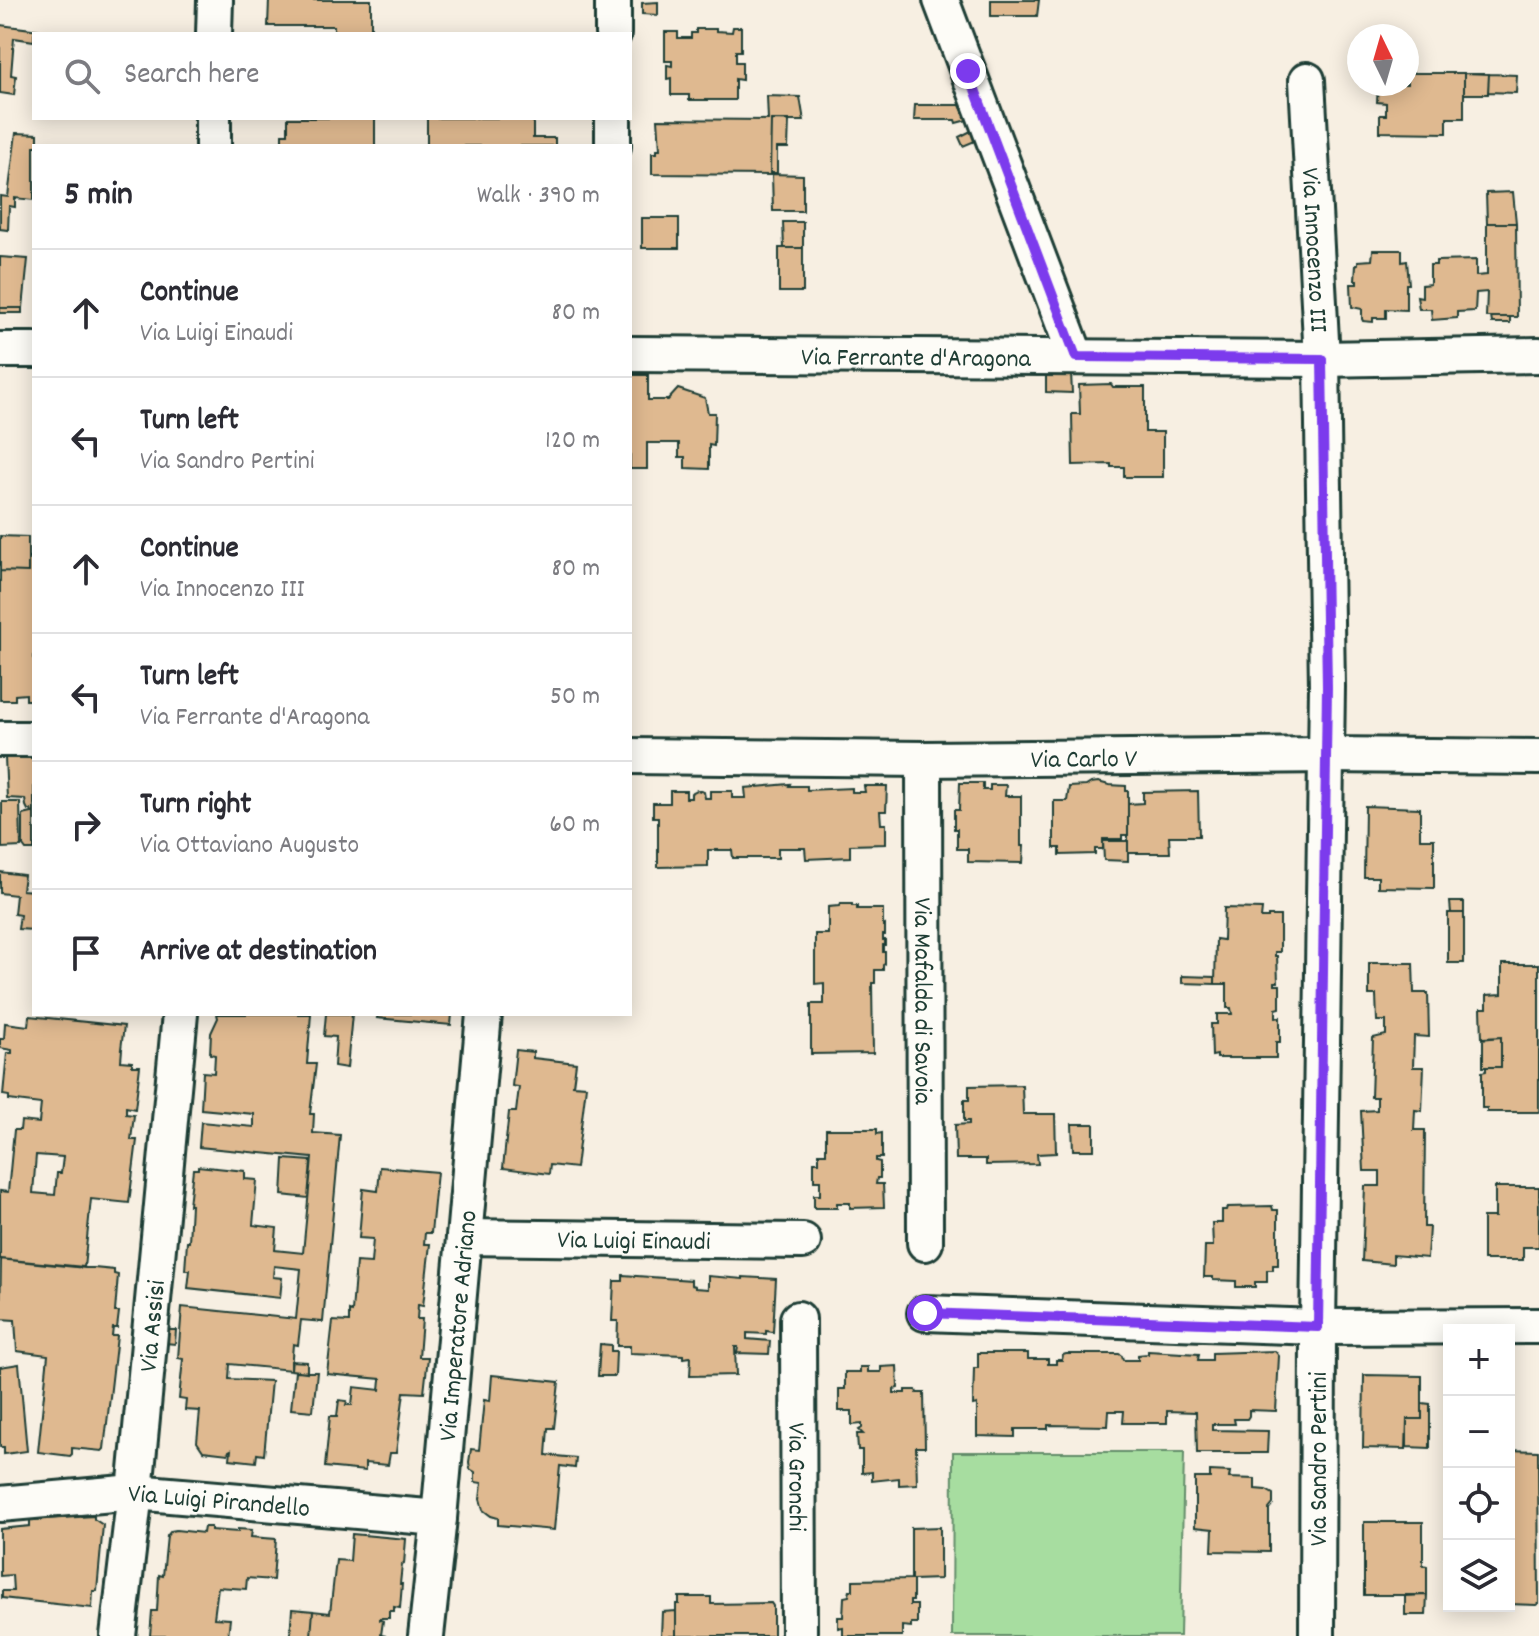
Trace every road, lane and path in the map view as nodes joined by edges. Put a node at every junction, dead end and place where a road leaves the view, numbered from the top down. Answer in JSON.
{"nodes":[{"id":1,"x":215,"y":0,"type":"edge"},
{"id":2,"x":613,"y":0,"type":"edge"},
{"id":3,"x":941,"y":0,"type":"edge"},
{"id":4,"x":214,"y":32,"type":"edge"},
{"id":5,"x":613,"y":32,"type":"edge"},
{"id":6,"x":1307,"y":80,"type":"dead end"},
{"id":7,"x":213,"y":120,"type":"edge"},
{"id":8,"x":613,"y":120,"type":"edge"},
{"id":9,"x":213,"y":144,"type":"edge"},
{"id":10,"x":613,"y":144,"type":"edge"},
{"id":11,"x":0,"y":350,"type":"edge"},
{"id":12,"x":32,"y":350,"type":"edge"},
{"id":13,"x":632,"y":354,"type":"edge"},
{"id":14,"x":1539,"y":355,"type":"edge"},
{"id":15,"x":1076,"y":357,"type":"junction"},
{"id":16,"x":1322,"y":359,"type":"junction"},
{"id":17,"x":0,"y":739,"type":"edge"},
{"id":18,"x":32,"y":739,"type":"edge"},
{"id":19,"x":1327,"y":755,"type":"junction"},
{"id":20,"x":632,"y":756,"type":"edge"},
{"id":21,"x":1539,"y":757,"type":"edge"},
{"id":22,"x":924,"y":759,"type":"junction"},
{"id":23,"x":180,"y":1016,"type":"edge"},
{"id":24,"x":484,"y":1016,"type":"edge"},
{"id":25,"x":464,"y":1237,"type":"junction"},
{"id":26,"x":803,"y":1241,"type":"dead end"},
{"id":27,"x":925,"y":1243,"type":"dead end"},
{"id":28,"x":925,"y":1313,"type":"dead end"},
{"id":29,"x":798,"y":1319,"type":"dead end"},
{"id":30,"x":1539,"y":1326,"type":"edge"},
{"id":31,"x":1318,"y":1327,"type":"junction"},
{"id":32,"x":135,"y":1492,"type":"junction"},
{"id":33,"x":0,"y":1504,"type":"edge"},
{"id":34,"x":439,"y":1518,"type":"junction"},
{"id":35,"x":118,"y":1636,"type":"edge"},
{"id":36,"x":426,"y":1636,"type":"edge"},
{"id":37,"x":799,"y":1636,"type":"edge"},
{"id":38,"x":1317,"y":1636,"type":"edge"}],
"edges":[{"from":1,"to":4,"type":"street"},
{"from":2,"to":5,"type":"street"},
{"from":3,"to":15,"type":"street"},
{"from":6,"to":16,"type":"street","name":"Via Innocenzo III"},
{"from":7,"to":9,"type":"street"},
{"from":8,"to":10,"type":"street"},
{"from":11,"to":12,"type":"street"},
{"from":13,"to":15,"type":"street","name":"Via Ferrante d'Aragona"},
{"from":14,"to":16,"type":"street","name":"Via Ferrante d'Aragona"},
{"from":15,"to":16,"type":"street","name":"Via Ferrante d'Aragona"},
{"from":16,"to":19,"type":"street","name":"Via Innocenzo III"},
{"from":17,"to":18,"type":"street"},
{"from":19,"to":21,"type":"street","name":"Via Carlo V"},
{"from":19,"to":22,"type":"street","name":"Via Carlo V"},
{"from":19,"to":31,"type":"street","name":"Via Sandro Pertini"},
{"from":20,"to":22,"type":"street","name":"Via Carlo V"},
{"from":22,"to":27,"type":"street","name":"Via Mafalda di Savoia"},
{"from":23,"to":32,"type":"street","name":"Via Assisi"},
{"from":24,"to":25,"type":"street","name":"Via Imperatore Adriano"},
{"from":25,"to":26,"type":"street","name":"Via Luigi Einaudi"},
{"from":25,"to":34,"type":"street","name":"Via Imperatore Adriano"},
{"from":28,"to":31,"type":"street"},
{"from":29,"to":37,"type":"street","name":"Via Gronchi"},
{"from":30,"to":31,"type":"street"},
{"from":31,"to":38,"type":"street","name":"Via Sandro Pertini"},
{"from":32,"to":33,"type":"street","name":"Via Luigi Pirandello"},
{"from":32,"to":34,"type":"street","name":"Via Luigi Pirandello"},
{"from":32,"to":35,"type":"street","name":"Via Assisi"},
{"from":34,"to":36,"type":"street","name":"Via Imperatore Adriano"}]}
